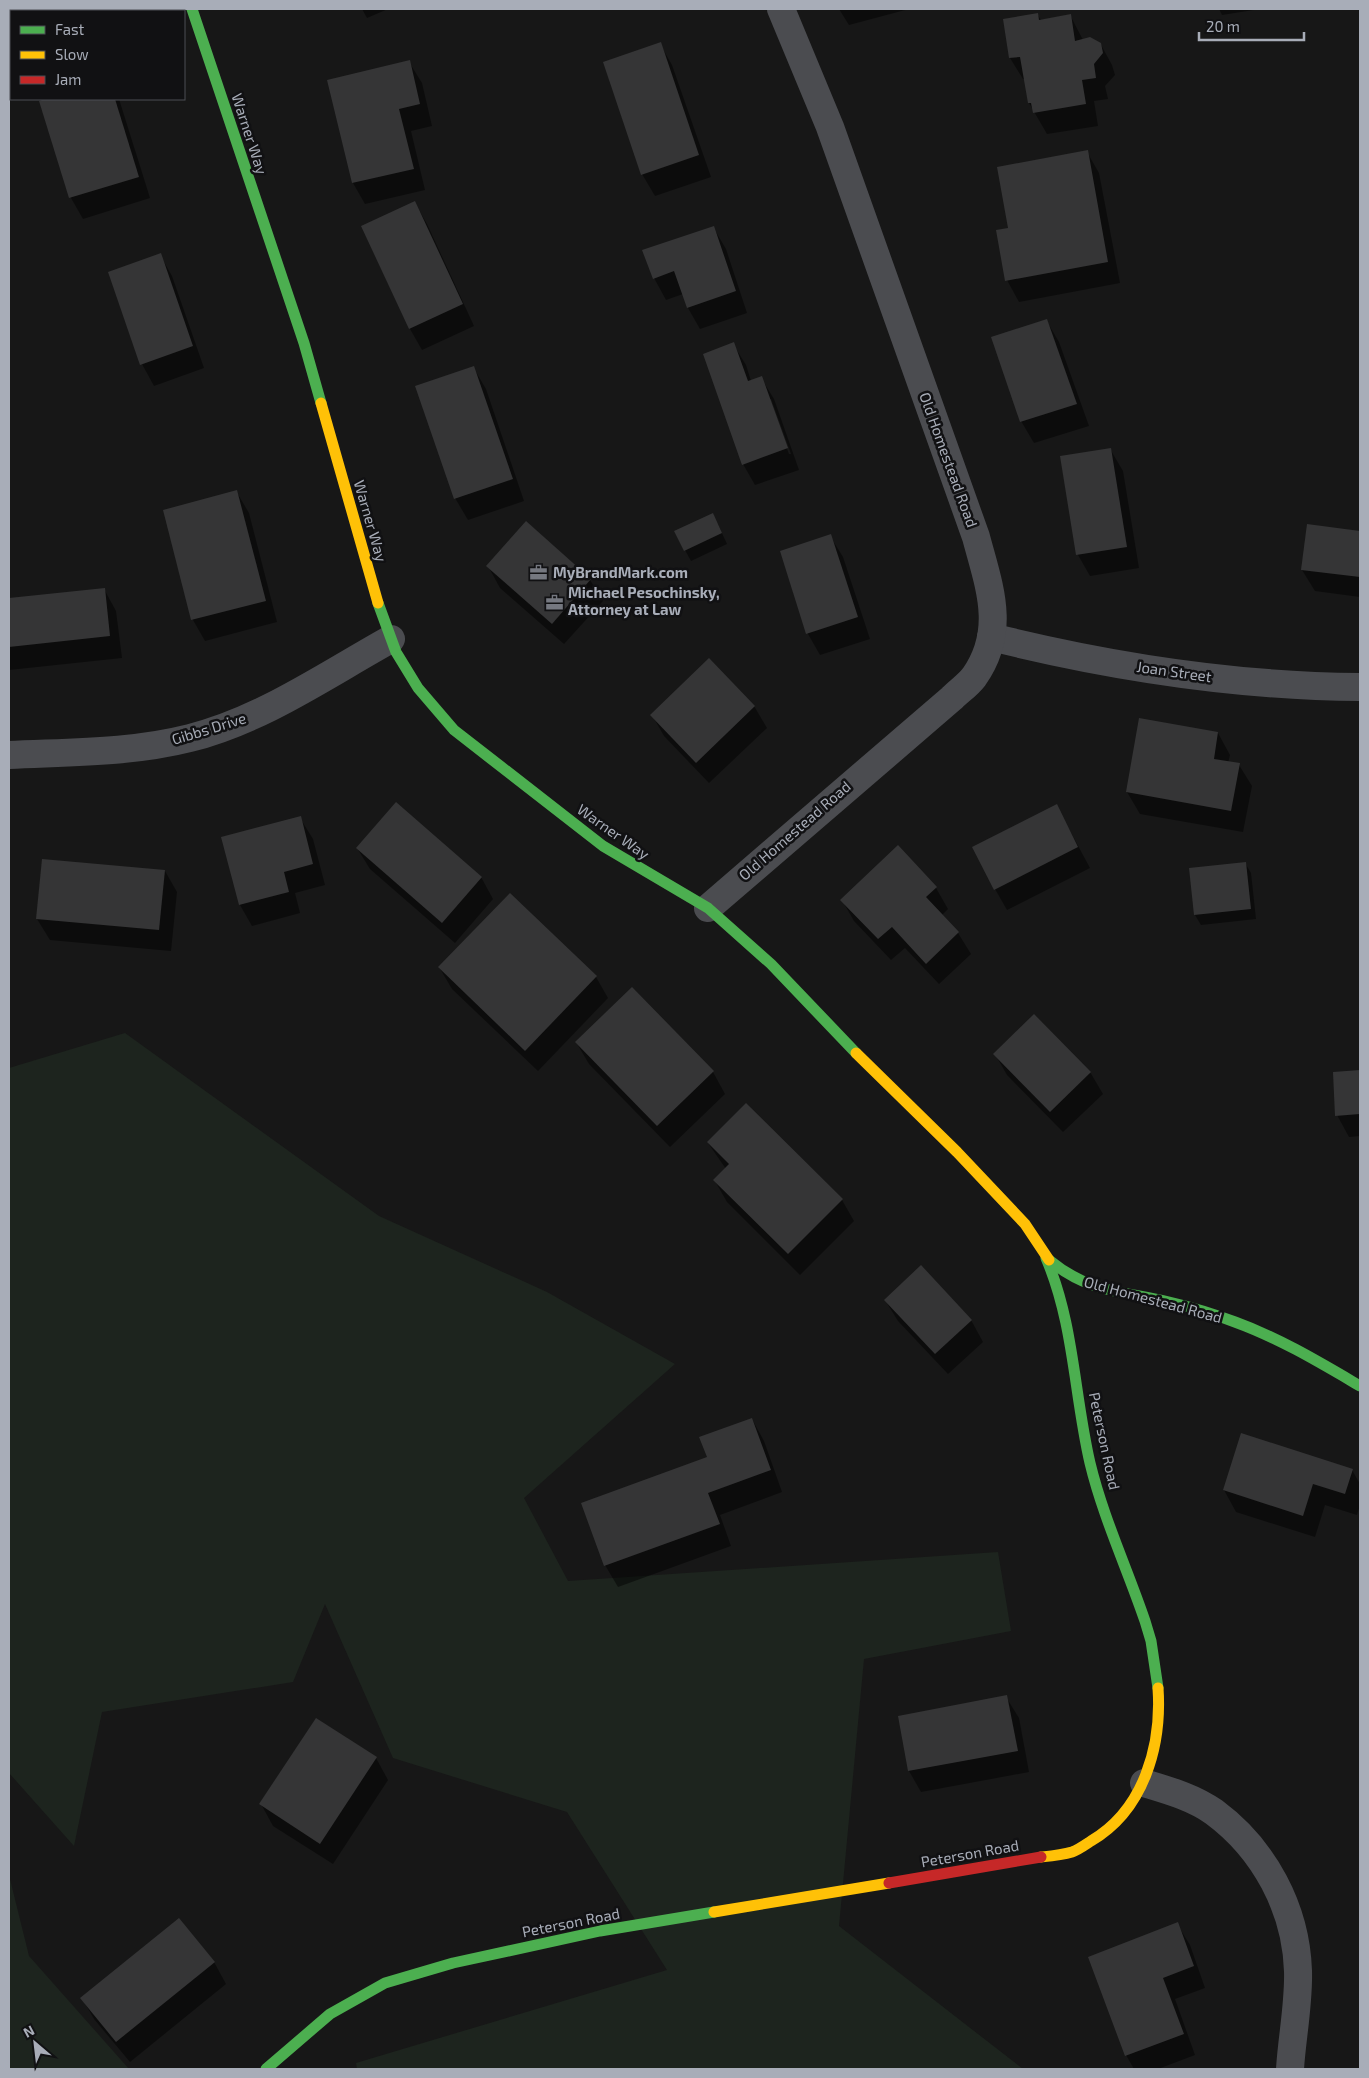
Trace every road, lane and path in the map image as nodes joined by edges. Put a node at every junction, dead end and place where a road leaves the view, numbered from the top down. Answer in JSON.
{"nodes":[{"id":1,"x":192,"y":9,"type":"edge"},
{"id":2,"x":781,"y":9,"type":"edge"},
{"id":3,"x":991,"y":638,"type":"junction"},
{"id":4,"x":391,"y":639,"type":"junction"},
{"id":5,"x":1360,"y":687,"type":"edge"},
{"id":6,"x":9,"y":755,"type":"edge"},
{"id":7,"x":708,"y":908,"type":"junction"},
{"id":8,"x":1046,"y":1258,"type":"junction"},
{"id":9,"x":1360,"y":1386,"type":"edge"},
{"id":10,"x":1144,"y":1782,"type":"junction"},
{"id":11,"x":266,"y":2069,"type":"edge"},
{"id":12,"x":1290,"y":2069,"type":"edge"}],
"edges":[{"from":1,"to":4,"type":"street","name":"Warner Way"},
{"from":2,"to":3,"type":"street","name":"Old Homestead Road"},
{"from":3,"to":5,"type":"street","name":"Joan Street"},
{"from":3,"to":7,"type":"street","name":"Old Homestead Road"},
{"from":4,"to":6,"type":"street","name":"Gibbs Drive"},
{"from":4,"to":7,"type":"street","name":"Warner Way"},
{"from":7,"to":8,"type":"street","name":"Old Homestead Road"},
{"from":8,"to":9,"type":"street","name":"Old Homestead Road"},
{"from":8,"to":10,"type":"street","name":"Peterson Road"},
{"from":10,"to":11,"type":"street","name":"Peterson Road"},
{"from":10,"to":12,"type":"street"}]}
